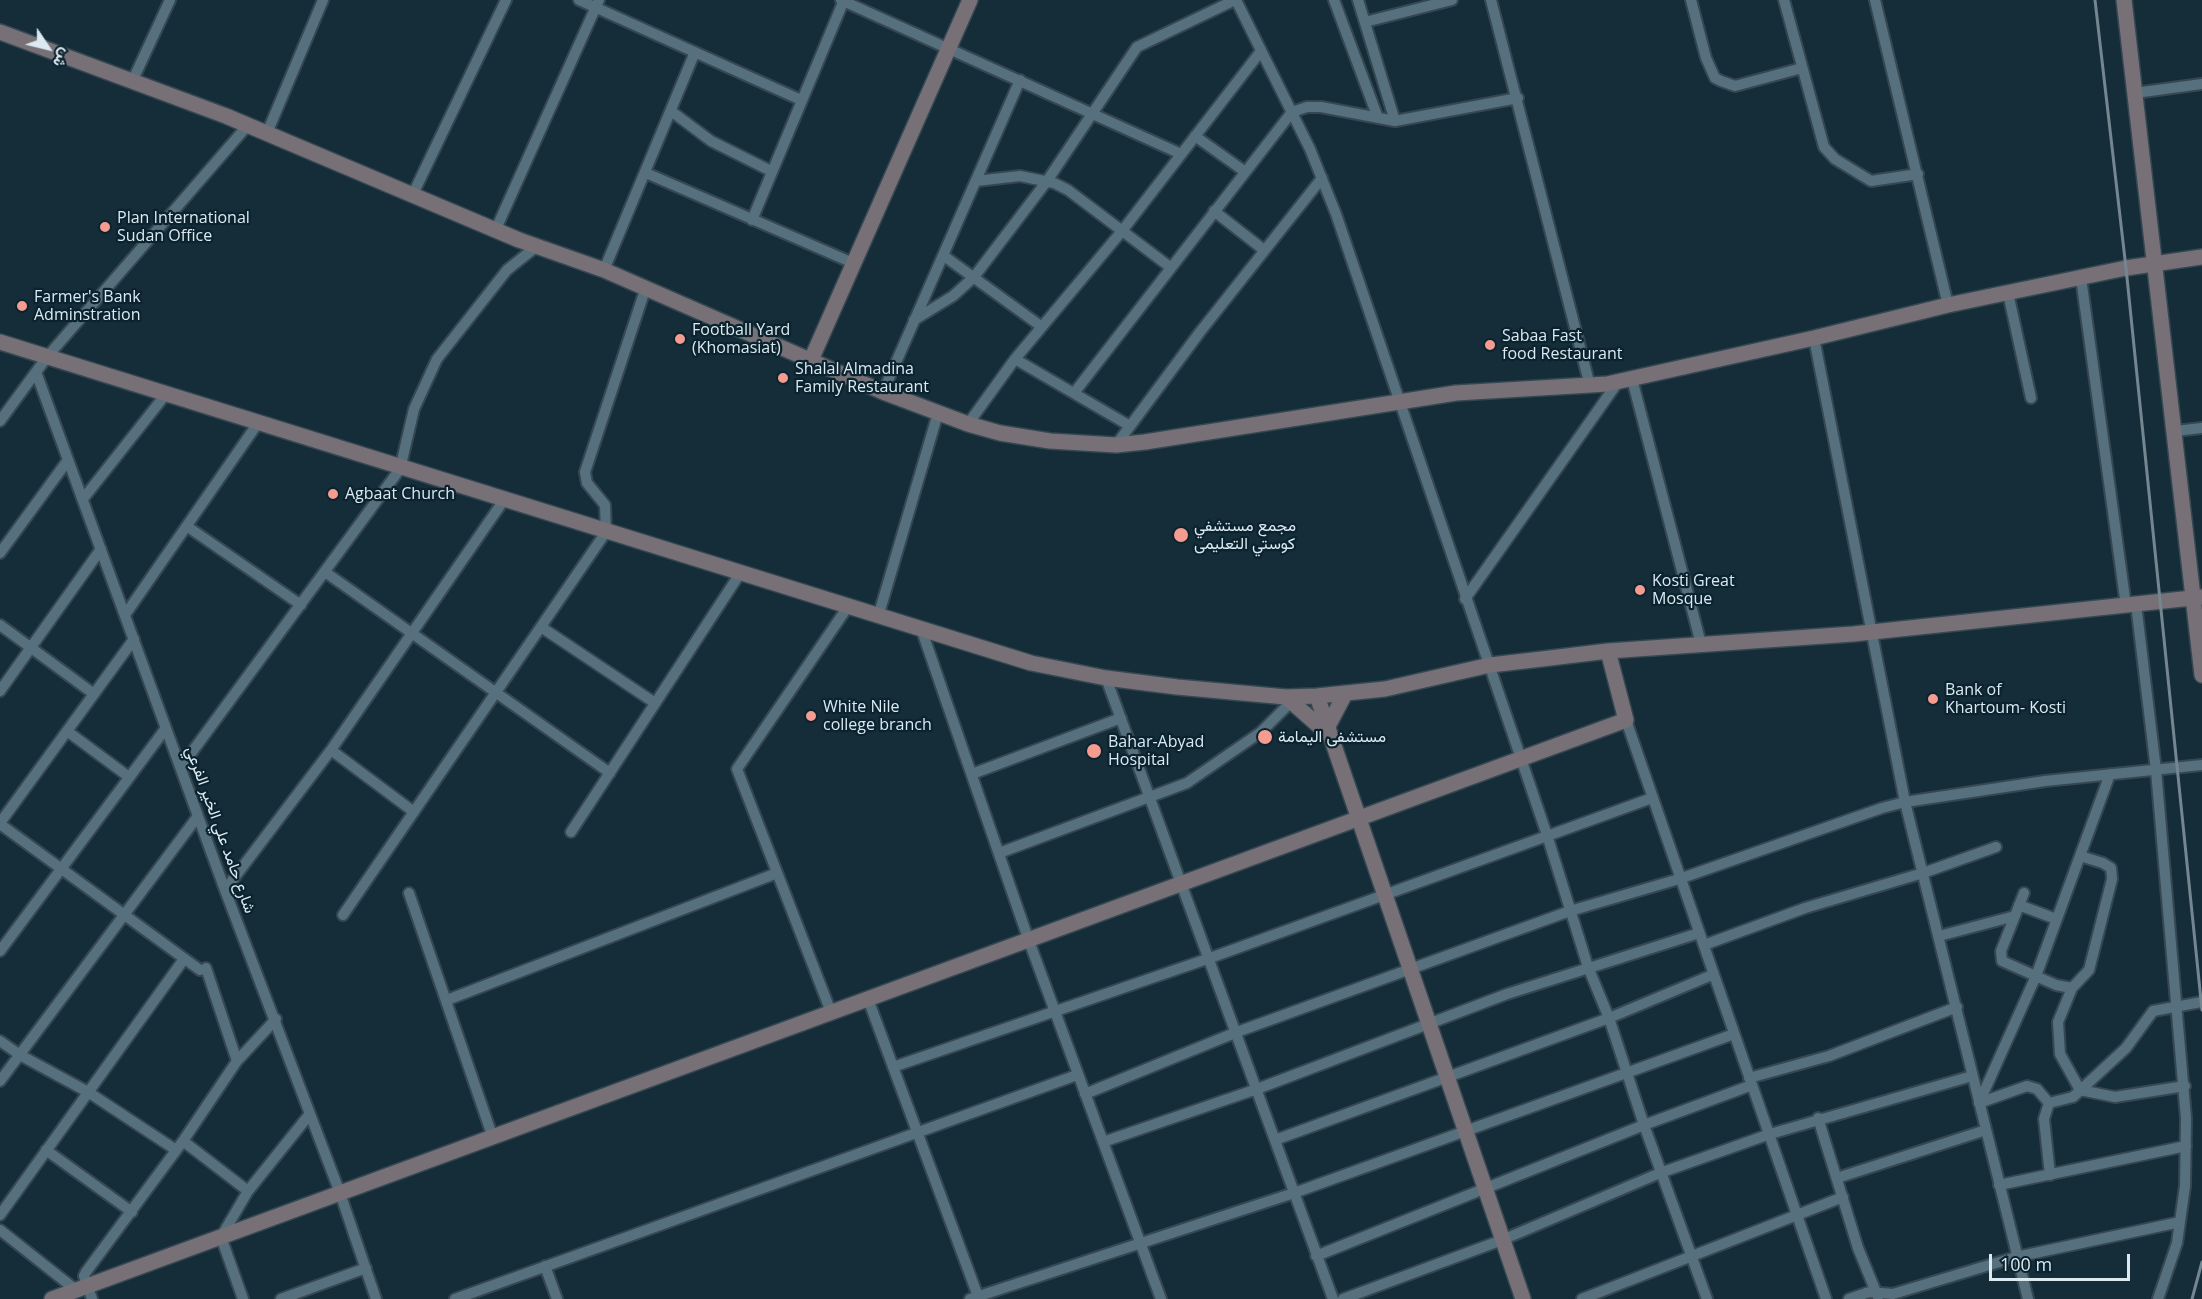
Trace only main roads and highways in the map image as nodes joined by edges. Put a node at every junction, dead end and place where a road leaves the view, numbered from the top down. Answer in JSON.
{"nodes":[{"id":1,"x":970,"y":0,"type":"edge"},
{"id":2,"x":2124,"y":0,"type":"edge"},
{"id":3,"x":0,"y":32,"type":"edge"},
{"id":4,"x":2202,"y":257,"type":"edge"},
{"id":5,"x":2155,"y":265,"type":"junction"},
{"id":6,"x":0,"y":342,"type":"edge"},
{"id":7,"x":811,"y":360,"type":"junction"},
{"id":8,"x":2197,"y":598,"type":"edge"},
{"id":9,"x":1608,"y":651,"type":"junction"},
{"id":10,"x":2202,"y":675,"type":"edge"},
{"id":11,"x":1345,"y":694,"type":"junction"},
{"id":12,"x":1317,"y":696,"type":"junction"},
{"id":13,"x":1289,"y":700,"type":"junction"},
{"id":14,"x":1328,"y":732,"type":"junction"},
{"id":15,"x":1358,"y":818,"type":"junction"},
{"id":16,"x":85,"y":1292,"type":"edge"},
{"id":17,"x":52,"y":1299,"type":"edge"},
{"id":18,"x":1523,"y":1299,"type":"edge"}],
"edges":[{"from":1,"to":7,"type":"main road"},
{"from":2,"to":5,"type":"main road"},
{"from":3,"to":7,"type":"main road"},
{"from":4,"to":5,"type":"main road"},
{"from":5,"to":7,"type":"main road"},
{"from":5,"to":8,"type":"main road"},
{"from":6,"to":13,"type":"main road"},
{"from":8,"to":9,"type":"main road"},
{"from":8,"to":10,"type":"main road"},
{"from":9,"to":11,"type":"main road"},
{"from":9,"to":15,"type":"main road"},
{"from":11,"to":12,"type":"main road"},
{"from":11,"to":14,"type":"main road"},
{"from":12,"to":13,"type":"main road"},
{"from":12,"to":14,"type":"main road"},
{"from":13,"to":14,"type":"main road"},
{"from":14,"to":15,"type":"main road"},
{"from":15,"to":16,"type":"main road"},
{"from":15,"to":18,"type":"main road"},
{"from":16,"to":17,"type":"main road"}]}
